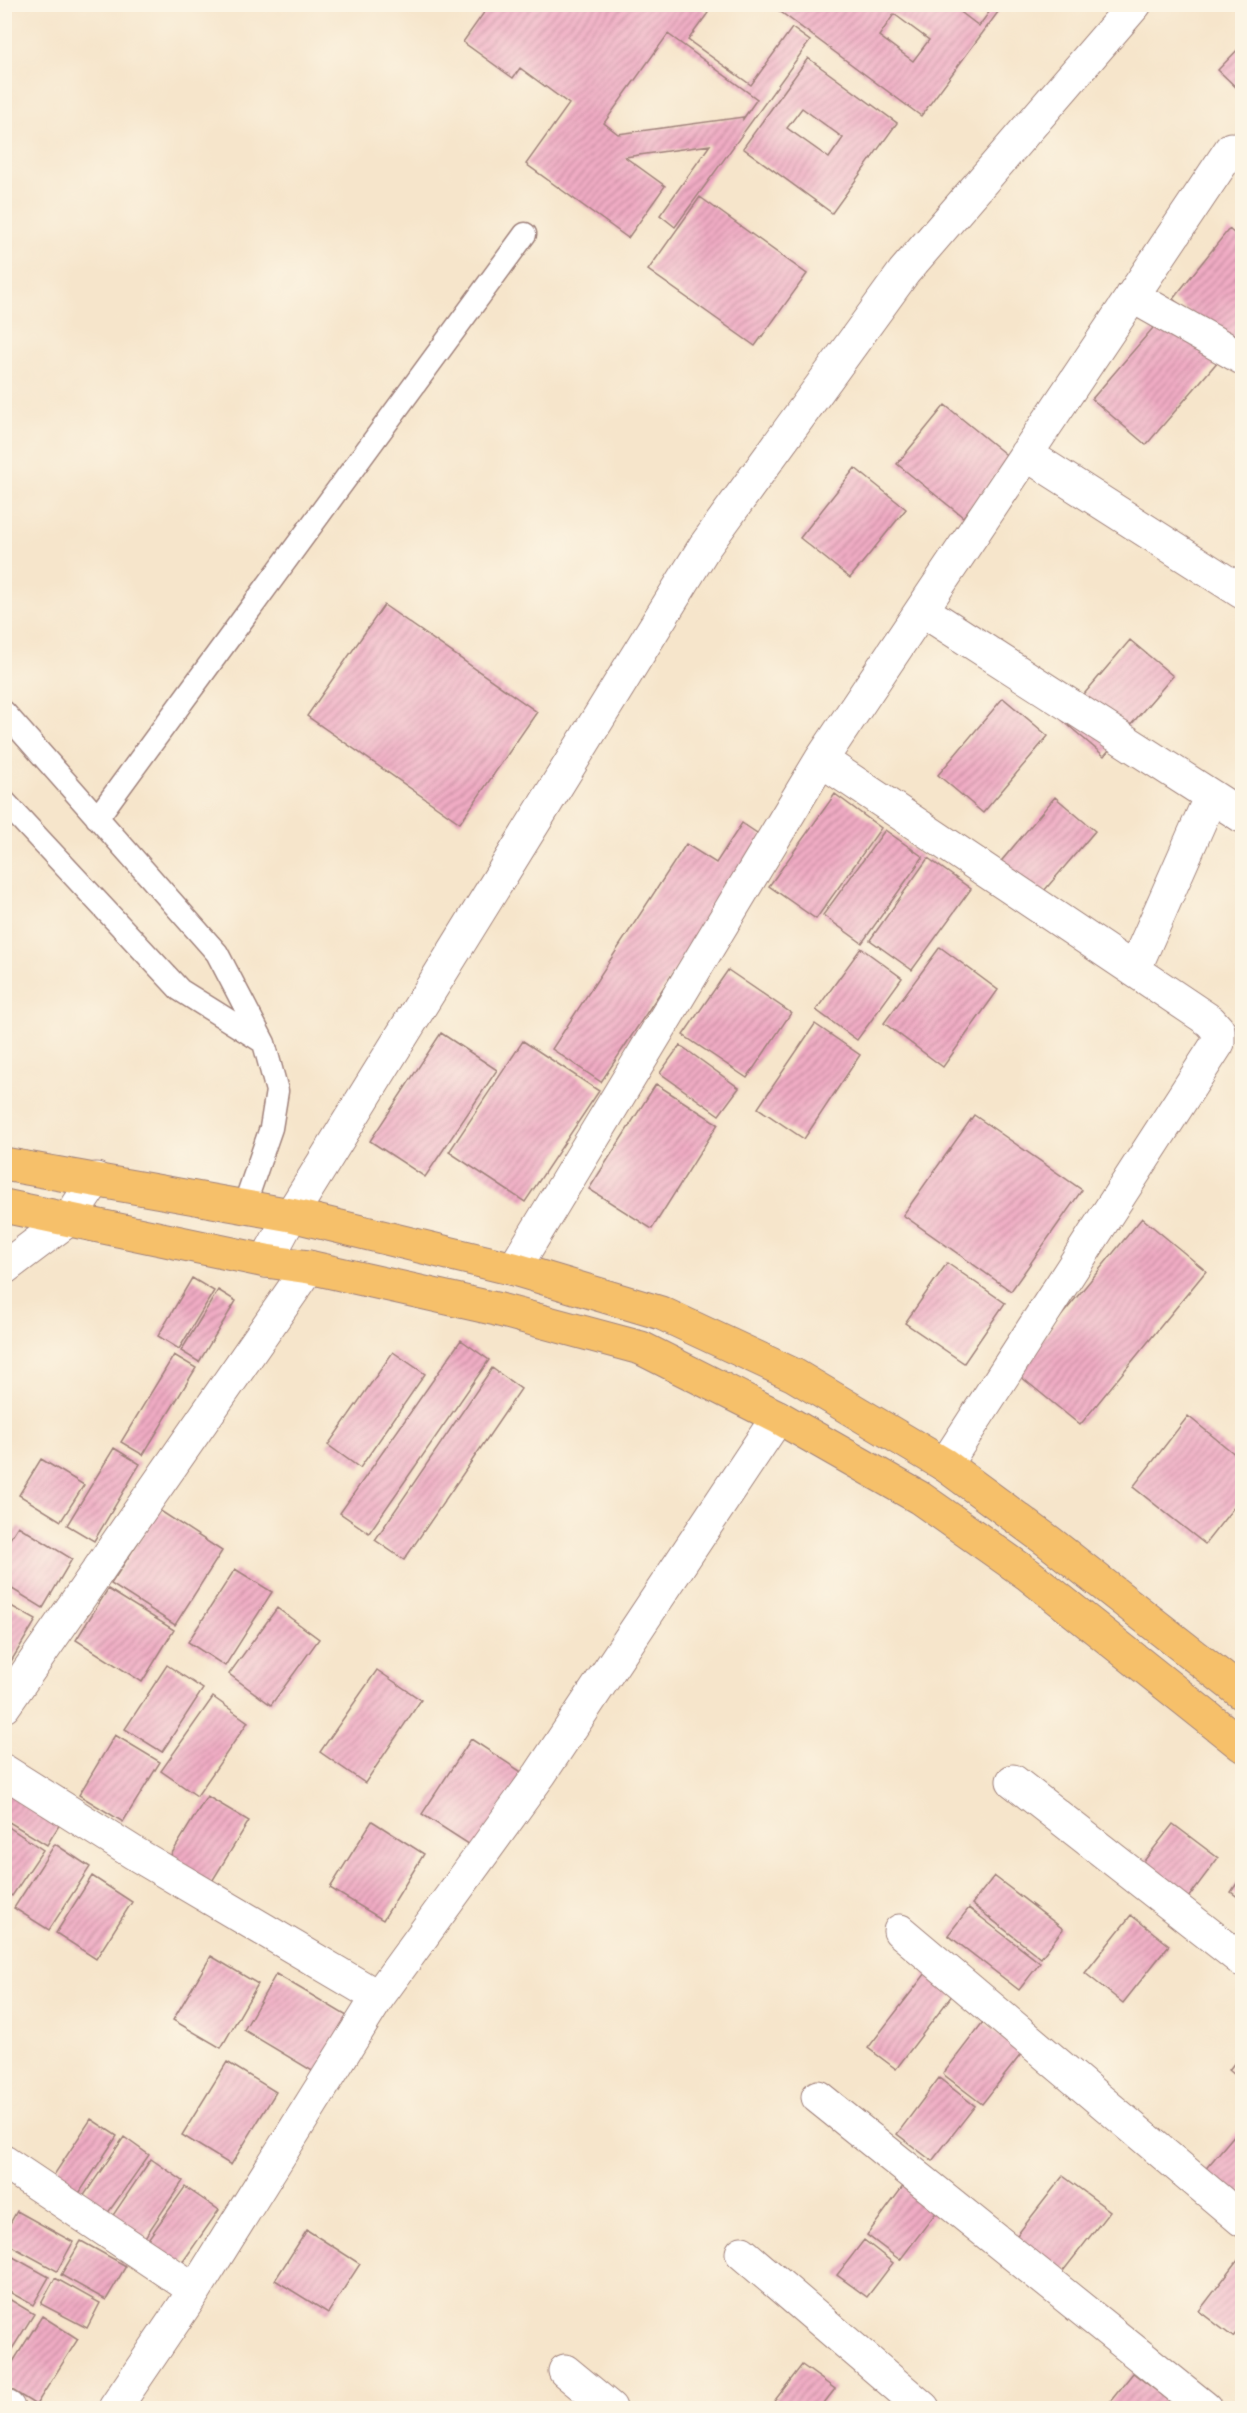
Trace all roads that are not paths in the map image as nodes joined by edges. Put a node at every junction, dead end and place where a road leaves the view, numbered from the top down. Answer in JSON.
{"nodes":[{"id":1,"x":1135,"y":4,"type":"edge"},
{"id":2,"x":1231,"y":149,"type":"dead end"},
{"id":3,"x":525,"y":234,"type":"dead end"},
{"id":4,"x":1132,"y":296,"type":"junction"},
{"id":5,"x":1242,"y":358,"type":"edge"},
{"id":6,"x":1026,"y":454,"type":"junction"},
{"id":7,"x":1242,"y":592,"type":"edge"},
{"id":8,"x":922,"y":610,"type":"junction"},
{"id":9,"x":4,"y":712,"type":"edge"},
{"id":10,"x":821,"y":760,"type":"junction"},
{"id":11,"x":1210,"y":796,"type":"junction"},
{"id":12,"x":4,"y":801,"type":"edge"},
{"id":13,"x":1242,"y":816,"type":"edge"},
{"id":14,"x":98,"y":818,"type":"junction"},
{"id":15,"x":1134,"y":970,"type":"junction"},
{"id":16,"x":264,"y":1042,"type":"junction"},
{"id":17,"x":4,"y":1164,"type":"edge"},
{"id":18,"x":96,"y":1179,"type":"junction"},
{"id":19,"x":4,"y":1206,"type":"edge"},
{"id":20,"x":244,"y":1206,"type":"junction"},
{"id":21,"x":291,"y":1215,"type":"junction"},
{"id":22,"x":69,"y":1219,"type":"junction"},
{"id":23,"x":266,"y":1261,"type":"junction"},
{"id":24,"x":309,"y":1267,"type":"junction"},
{"id":25,"x":4,"y":1268,"type":"edge"},
{"id":26,"x":514,"y":1269,"type":"junction"},
{"id":27,"x":778,"y":1417,"type":"junction"},
{"id":28,"x":945,"y":1465,"type":"junction"},
{"id":29,"x":1242,"y":1693,"type":"edge"},
{"id":30,"x":4,"y":1706,"type":"edge"},
{"id":31,"x":1242,"y":1745,"type":"edge"},
{"id":32,"x":4,"y":1771,"type":"edge"},
{"id":33,"x":1014,"y":1782,"type":"dead end"},
{"id":34,"x":900,"y":1931,"type":"dead end"},
{"id":35,"x":1242,"y":1960,"type":"edge"},
{"id":36,"x":378,"y":1997,"type":"junction"},
{"id":37,"x":818,"y":2097,"type":"dead end"},
{"id":38,"x":4,"y":2162,"type":"edge"},
{"id":39,"x":1242,"y":2220,"type":"edge"},
{"id":40,"x":742,"y":2253,"type":"dead end"},
{"id":41,"x":195,"y":2290,"type":"junction"},
{"id":42,"x":565,"y":2371,"type":"dead end"},
{"id":43,"x":115,"y":2409,"type":"edge"},
{"id":44,"x":610,"y":2409,"type":"edge"},
{"id":45,"x":923,"y":2409,"type":"edge"},
{"id":46,"x":1205,"y":2409,"type":"edge"}],
"edges":[{"from":1,"to":21,"type":"street"},
{"from":2,"to":4,"type":"street"},
{"from":3,"to":14,"type":"lane"},
{"from":4,"to":5,"type":"street"},
{"from":4,"to":6,"type":"street"},
{"from":6,"to":7,"type":"street"},
{"from":6,"to":8,"type":"street"},
{"from":8,"to":10,"type":"street"},
{"from":8,"to":11,"type":"street"},
{"from":9,"to":14,"type":"lane"},
{"from":10,"to":15,"type":"street"},
{"from":10,"to":26,"type":"street"},
{"from":11,"to":13,"type":"street"},
{"from":11,"to":15,"type":"street"},
{"from":12,"to":16,"type":"lane"},
{"from":14,"to":16,"type":"lane"},
{"from":15,"to":28,"type":"street"},
{"from":16,"to":20,"type":"lane"},
{"from":17,"to":18,"type":"main road"},
{"from":18,"to":20,"type":"main road"},
{"from":18,"to":22,"type":"street"},
{"from":19,"to":22,"type":"main road"},
{"from":20,"to":21,"type":"main road"},
{"from":21,"to":23,"type":"street"},
{"from":21,"to":26,"type":"main road"},
{"from":22,"to":23,"type":"main road"},
{"from":22,"to":25,"type":"street"},
{"from":23,"to":24,"type":"main road"},
{"from":24,"to":27,"type":"main road"},
{"from":24,"to":30,"type":"street"},
{"from":26,"to":28,"type":"main road"},
{"from":27,"to":31,"type":"main road"},
{"from":27,"to":36,"type":"street"},
{"from":28,"to":29,"type":"main road"},
{"from":32,"to":36,"type":"street"},
{"from":33,"to":35,"type":"street"},
{"from":34,"to":39,"type":"street"},
{"from":36,"to":41,"type":"street"},
{"from":37,"to":46,"type":"street"},
{"from":38,"to":41,"type":"street"},
{"from":40,"to":45,"type":"street"},
{"from":41,"to":43,"type":"street"},
{"from":42,"to":44,"type":"street"}]}
